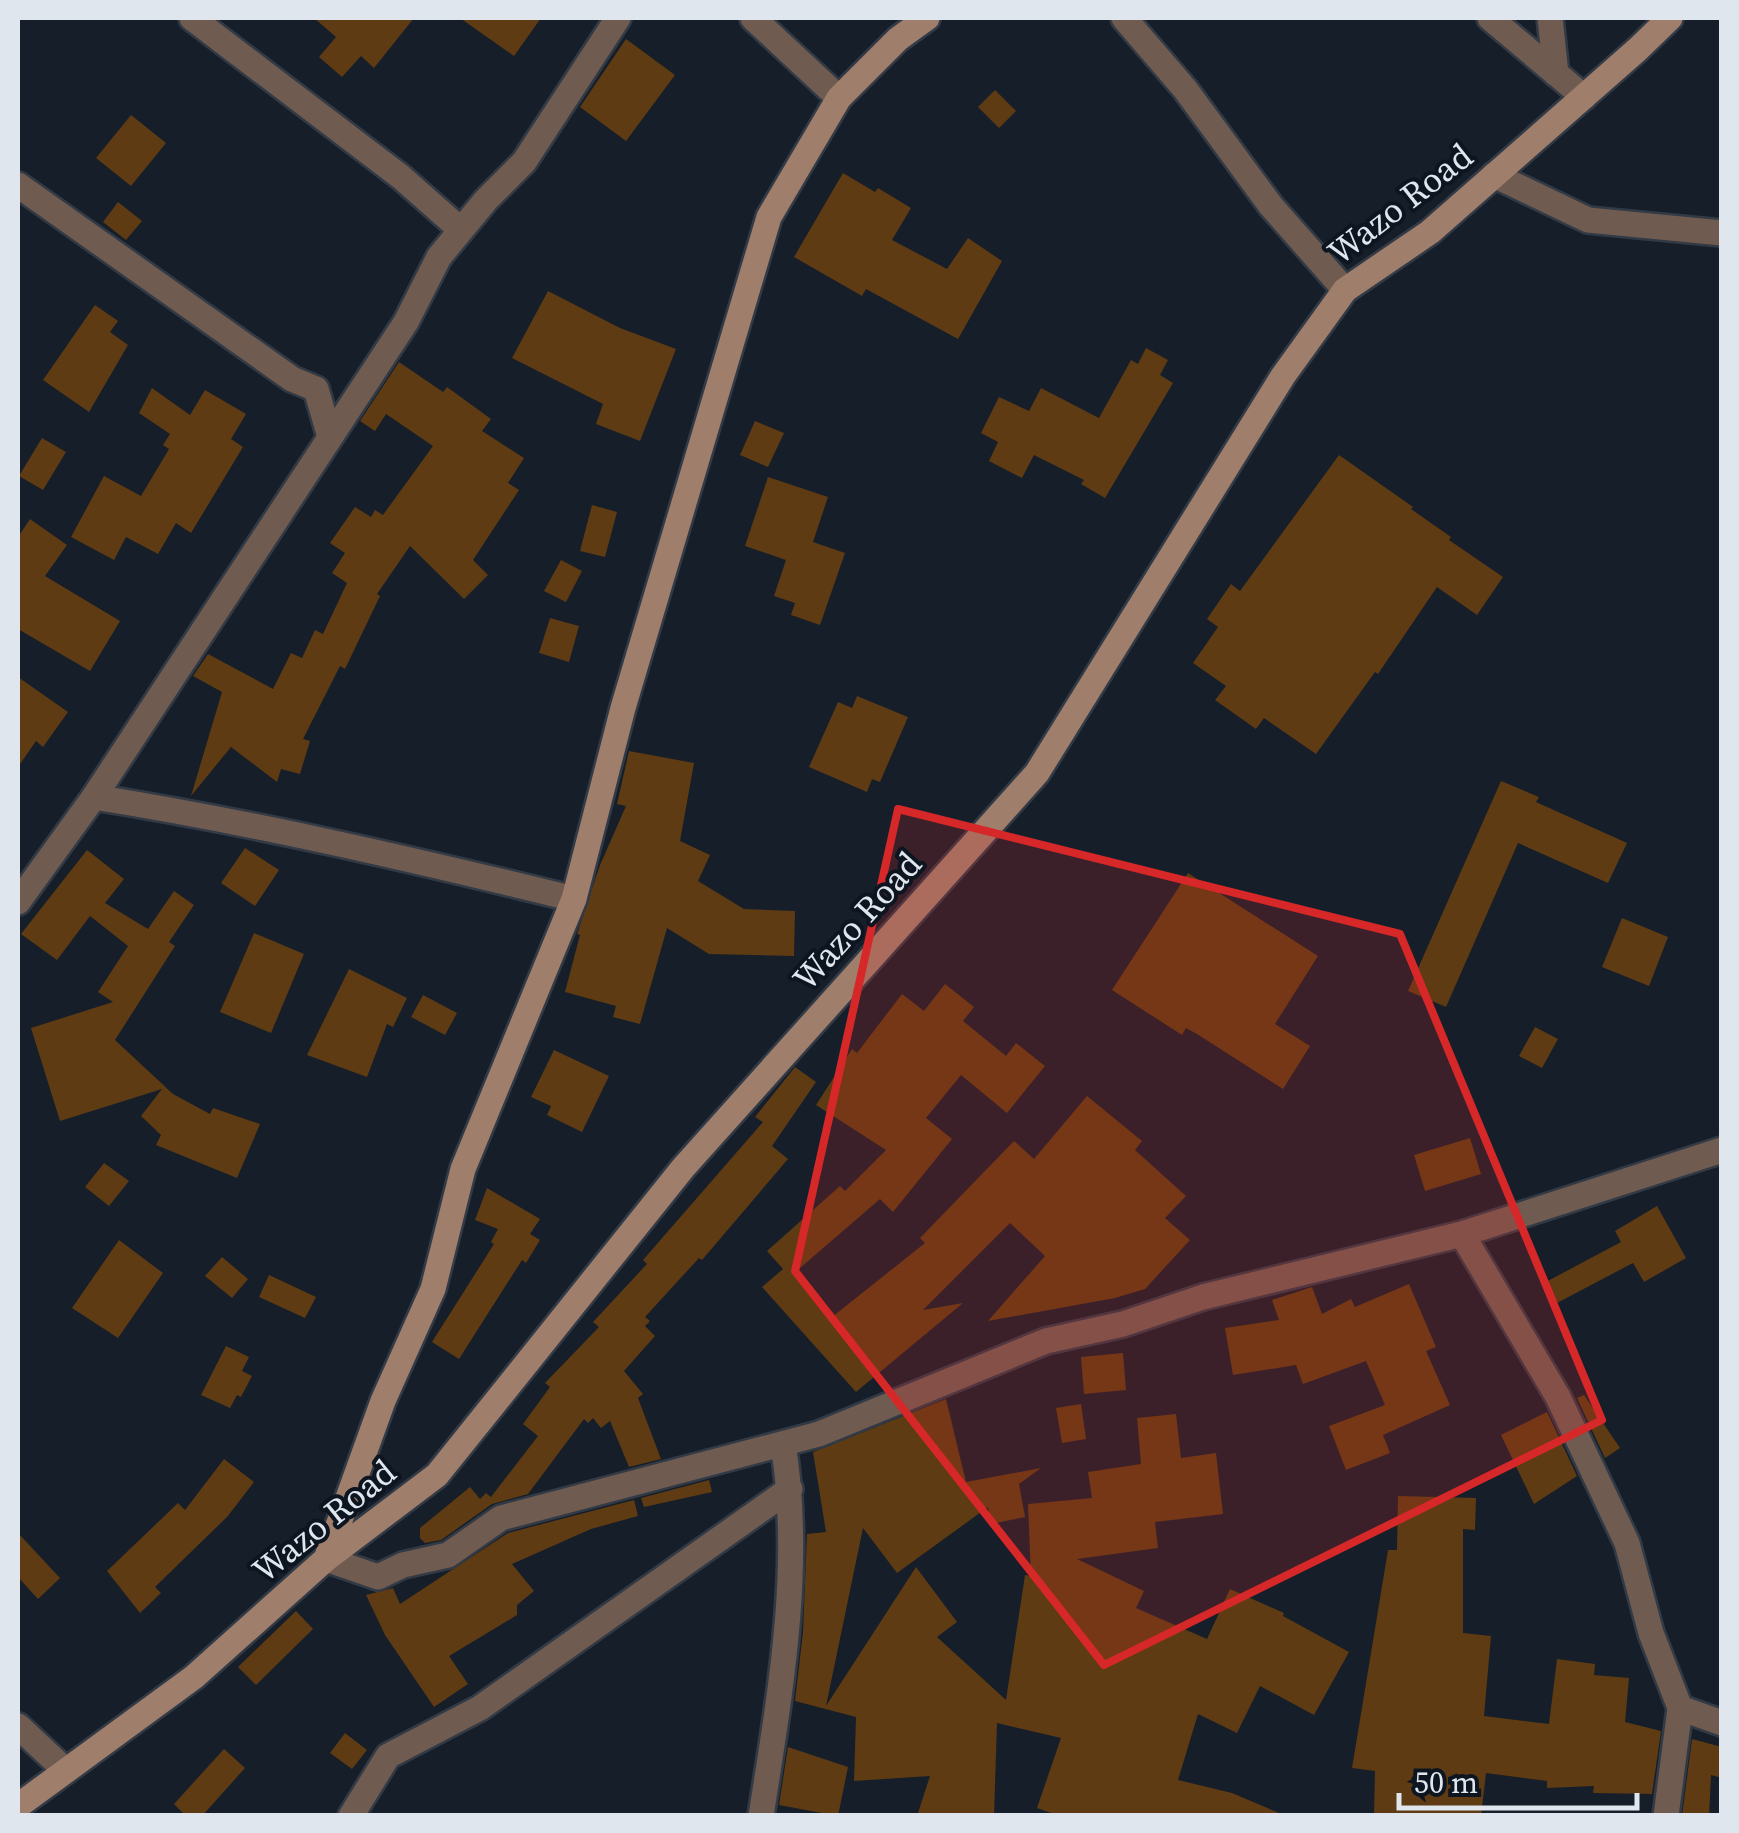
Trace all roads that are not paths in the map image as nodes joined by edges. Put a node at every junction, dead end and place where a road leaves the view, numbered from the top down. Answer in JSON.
{"nodes":[{"id":1,"x":192,"y":18,"type":"edge"},
{"id":2,"x":618,"y":18,"type":"edge"},
{"id":3,"x":753,"y":18,"type":"edge"},
{"id":4,"x":926,"y":18,"type":"edge"},
{"id":5,"x":1124,"y":18,"type":"edge"},
{"id":6,"x":1490,"y":18,"type":"edge"},
{"id":7,"x":1550,"y":18,"type":"edge"},
{"id":8,"x":1670,"y":18,"type":"edge"},
{"id":9,"x":1556,"y":74,"type":"junction"},
{"id":10,"x":1584,"y":97,"type":"junction"},
{"id":11,"x":840,"y":98,"type":"junction"},
{"id":12,"x":1494,"y":175,"type":"junction"},
{"id":13,"x":18,"y":185,"type":"edge"},
{"id":14,"x":462,"y":230,"type":"junction"},
{"id":15,"x":1722,"y":233,"type":"edge"},
{"id":16,"x":1345,"y":290,"type":"junction"},
{"id":17,"x":330,"y":437,"type":"junction"},
{"id":18,"x":94,"y":797,"type":"junction"},
{"id":19,"x":574,"y":899,"type":"junction"},
{"id":20,"x":18,"y":902,"type":"edge"},
{"id":21,"x":1722,"y":1150,"type":"edge"},
{"id":22,"x":1462,"y":1234,"type":"junction"},
{"id":23,"x":782,"y":1444,"type":"junction"},
{"id":24,"x":790,"y":1488,"type":"junction"},
{"id":25,"x":326,"y":1559,"type":"junction"},
{"id":26,"x":1680,"y":1708,"type":"junction"},
{"id":27,"x":1722,"y":1723,"type":"edge"},
{"id":28,"x":18,"y":1726,"type":"edge"},
{"id":29,"x":65,"y":1770,"type":"junction"},
{"id":30,"x":18,"y":1806,"type":"edge"},
{"id":31,"x":351,"y":1816,"type":"edge"},
{"id":32,"x":761,"y":1816,"type":"edge"},
{"id":33,"x":1666,"y":1816,"type":"edge"}],
"edges":[{"from":1,"to":14,"type":"street"},
{"from":2,"to":14,"type":"street"},
{"from":3,"to":11,"type":"street"},
{"from":4,"to":11,"type":"main road"},
{"from":5,"to":16,"type":"street"},
{"from":6,"to":9,"type":"street"},
{"from":7,"to":9,"type":"street"},
{"from":8,"to":10,"type":"main road","name":"Wazo Road"},
{"from":9,"to":10,"type":"street"},
{"from":10,"to":12,"type":"main road","name":"Wazo Road"},
{"from":11,"to":19,"type":"main road"},
{"from":12,"to":15,"type":"street"},
{"from":12,"to":16,"type":"main road","name":"Wazo Road"},
{"from":13,"to":17,"type":"street"},
{"from":14,"to":17,"type":"street"},
{"from":16,"to":25,"type":"main road","name":"Wazo Road"},
{"from":17,"to":18,"type":"street"},
{"from":18,"to":19,"type":"street"},
{"from":18,"to":20,"type":"street"},
{"from":19,"to":25,"type":"main road"},
{"from":21,"to":22,"type":"street"},
{"from":22,"to":23,"type":"street"},
{"from":22,"to":26,"type":"street"},
{"from":23,"to":24,"type":"street"},
{"from":23,"to":25,"type":"street"},
{"from":24,"to":31,"type":"street"},
{"from":24,"to":32,"type":"street"},
{"from":25,"to":29,"type":"main road","name":"Wazo Road"},
{"from":26,"to":27,"type":"street"},
{"from":26,"to":33,"type":"street"},
{"from":28,"to":29,"type":"street"},
{"from":29,"to":30,"type":"main road","name":"Wazo Road"}]}
